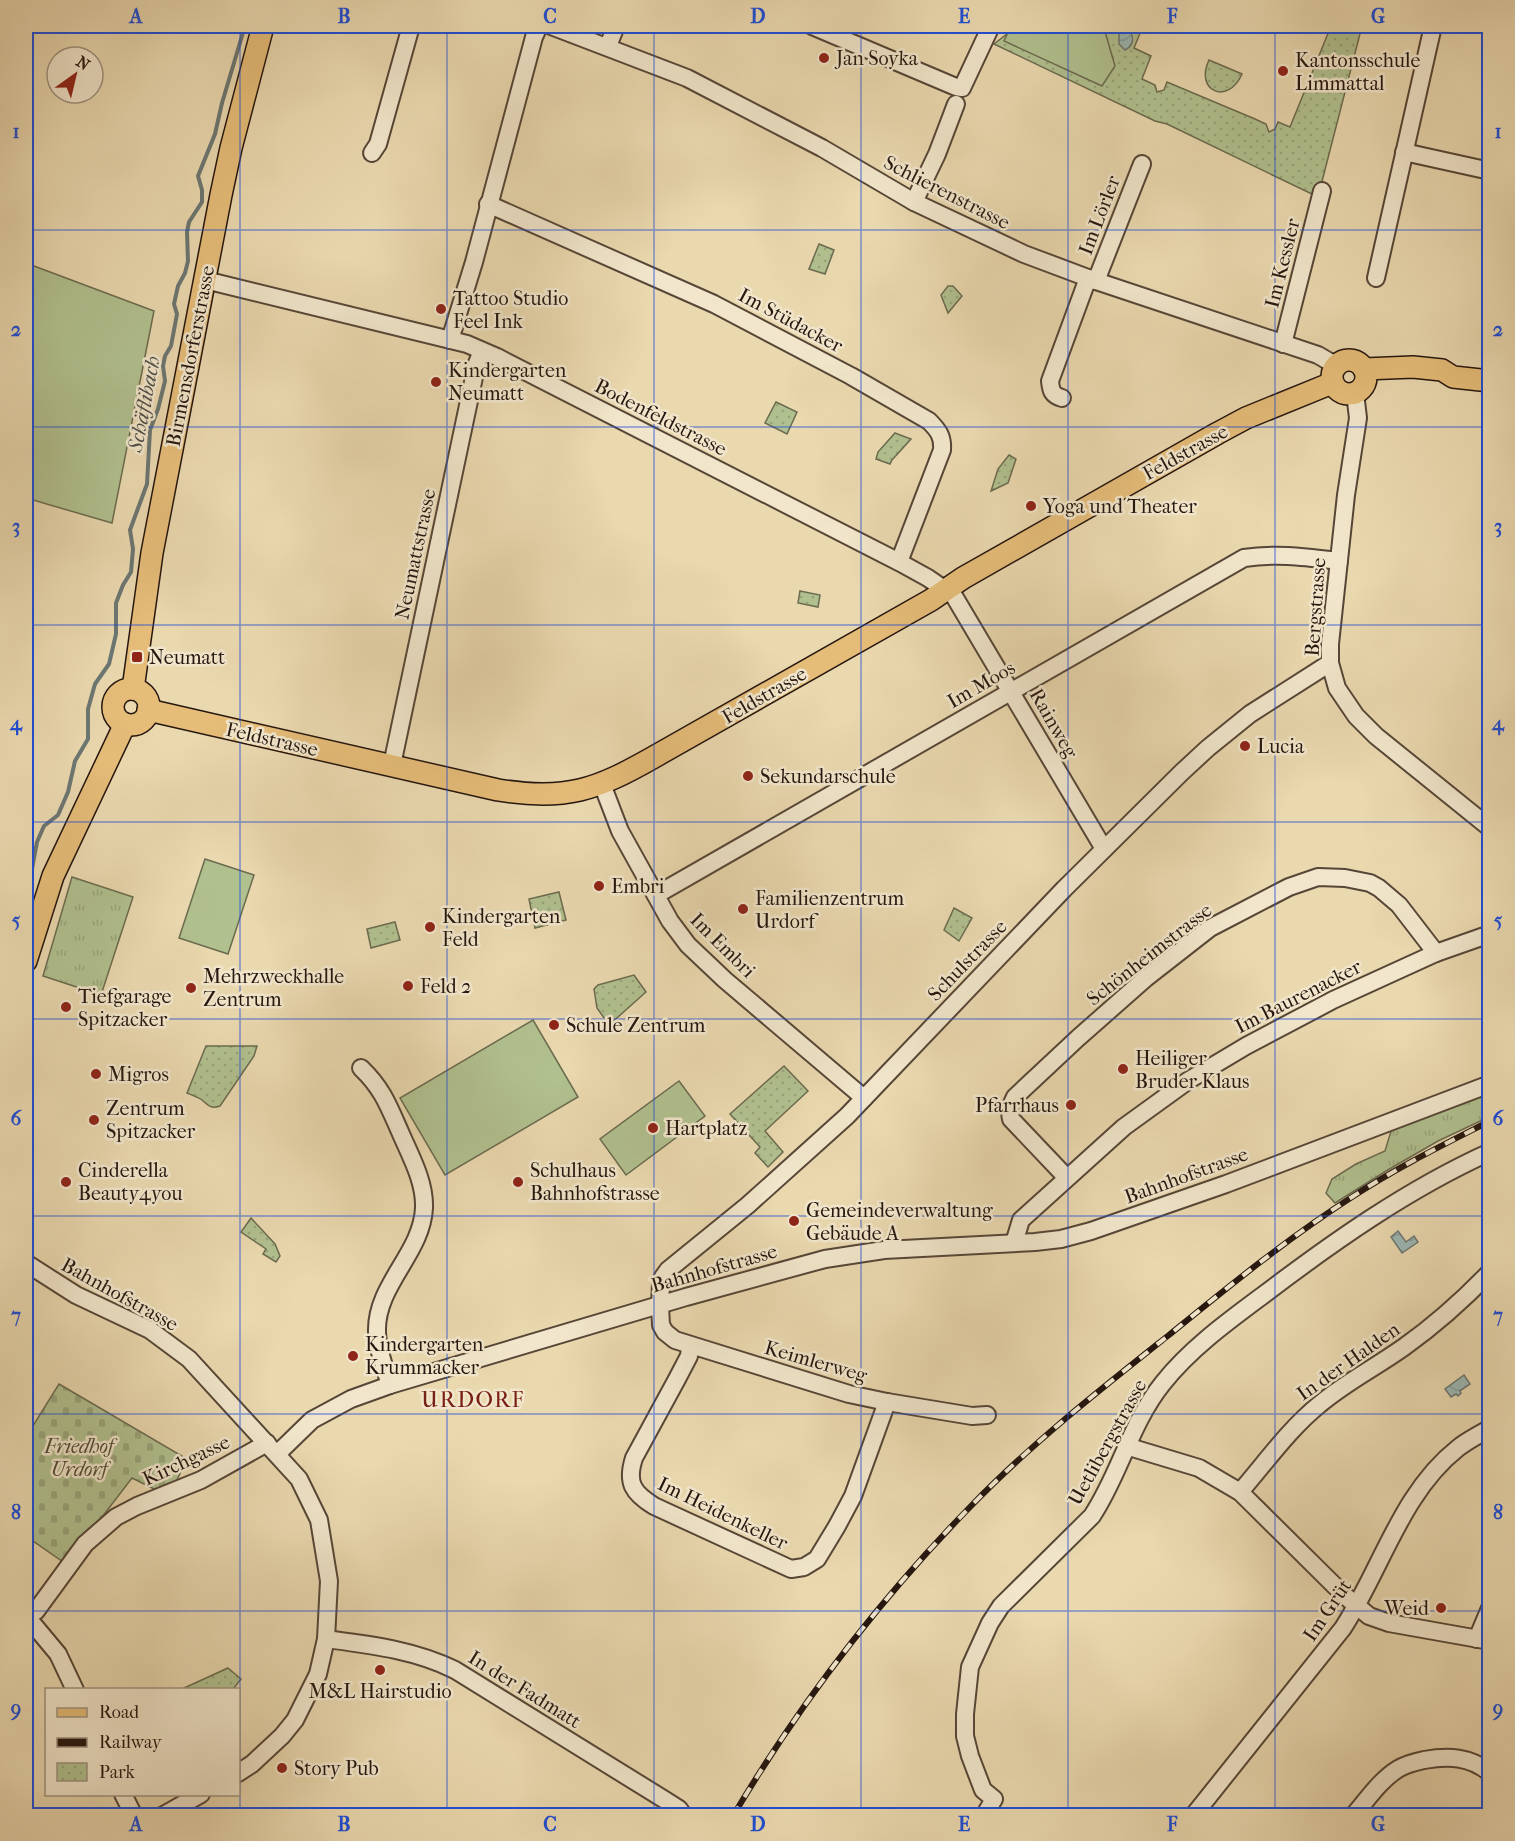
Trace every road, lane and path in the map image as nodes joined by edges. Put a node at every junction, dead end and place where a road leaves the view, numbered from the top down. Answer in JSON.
{"nodes":[{"id":1,"x":263,"y":26,"type":"edge"},
{"id":2,"x":411,"y":26,"type":"edge"},
{"id":3,"x":539,"y":26,"type":"edge"},
{"id":4,"x":551,"y":26,"type":"edge"},
{"id":5,"x":616,"y":26,"type":"edge"},
{"id":6,"x":812,"y":26,"type":"edge"},
{"id":7,"x":991,"y":26,"type":"edge"},
{"id":8,"x":1433,"y":26,"type":"edge"},
{"id":9,"x":608,"y":46,"type":"junction"},
{"id":10,"x":956,"y":104,"type":"dead end"},
{"id":11,"x":1404,"y":152,"type":"junction"},
{"id":12,"x":372,"y":153,"type":"dead end"},
{"id":13,"x":1142,"y":164,"type":"dead end"},
{"id":14,"x":1490,"y":171,"type":"edge"},
{"id":15,"x":1322,"y":191,"type":"dead end"},
{"id":16,"x":914,"y":202,"type":"junction"},
{"id":17,"x":489,"y":204,"type":"junction"},
{"id":18,"x":1376,"y":278,"type":"dead end"},
{"id":19,"x":205,"y":280,"type":"junction"},
{"id":20,"x":1092,"y":280,"type":"junction"},
{"id":21,"x":450,"y":340,"type":"junction"},
{"id":22,"x":1283,"y":345,"type":"junction"},
{"id":23,"x":482,"y":351,"type":"junction"},
{"id":24,"x":1334,"y":374,"type":"junction"},
{"id":25,"x":1490,"y":381,"type":"edge"},
{"id":26,"x":1361,"y":383,"type":"junction"},
{"id":27,"x":1062,"y":398,"type":"dead end"},
{"id":28,"x":1339,"y":561,"type":"junction"},
{"id":29,"x":899,"y":562,"type":"junction"},
{"id":30,"x":946,"y":590,"type":"junction"},
{"id":31,"x":1330,"y":663,"type":"junction"},
{"id":32,"x":133,"y":689,"type":"junction"},
{"id":33,"x":1011,"y":691,"type":"junction"},
{"id":34,"x":148,"y":710,"type":"junction"},
{"id":35,"x":125,"y":724,"type":"junction"},
{"id":36,"x":392,"y":765,"type":"junction"},
{"id":37,"x":602,"y":784,"type":"junction"},
{"id":38,"x":1490,"y":828,"type":"edge"},
{"id":39,"x":1104,"y":849,"type":"junction"},
{"id":40,"x":656,"y":895,"type":"junction"},
{"id":41,"x":1490,"y":934,"type":"edge"},
{"id":42,"x":1436,"y":953,"type":"junction"},
{"id":43,"x":26,"y":961,"type":"edge"},
{"id":44,"x":361,"y":1068,"type":"dead end"},
{"id":45,"x":1490,"y":1084,"type":"edge"},
{"id":46,"x":864,"y":1098,"type":"junction"},
{"id":47,"x":1490,"y":1152,"type":"edge"},
{"id":48,"x":1066,"y":1178,"type":"junction"},
{"id":49,"x":1014,"y":1243,"type":"junction"},
{"id":50,"x":26,"y":1263,"type":"edge"},
{"id":51,"x":1490,"y":1272,"type":"edge"},
{"id":52,"x":660,"y":1306,"type":"junction"},
{"id":53,"x":690,"y":1346,"type":"junction"},
{"id":54,"x":390,"y":1385,"type":"junction"},
{"id":55,"x":887,"y":1402,"type":"junction"},
{"id":56,"x":987,"y":1415,"type":"dead end"},
{"id":57,"x":1490,"y":1428,"type":"edge"},
{"id":58,"x":1126,"y":1446,"type":"junction"},
{"id":59,"x":272,"y":1448,"type":"junction"},
{"id":60,"x":1240,"y":1492,"type":"junction"},
{"id":61,"x":1357,"y":1607,"type":"junction"},
{"id":62,"x":1490,"y":1608,"type":"edge"},
{"id":63,"x":27,"y":1618,"type":"edge"},
{"id":64,"x":326,"y":1639,"type":"junction"},
{"id":65,"x":1483,"y":1640,"type":"edge"},
{"id":66,"x":74,"y":1688,"type":"edge"},
{"id":67,"x":240,"y":1772,"type":"edge"},
{"id":68,"x":1490,"y":1773,"type":"edge"},
{"id":69,"x":124,"y":1796,"type":"edge"},
{"id":70,"x":197,"y":1796,"type":"edge"},
{"id":71,"x":134,"y":1815,"type":"edge"},
{"id":72,"x":162,"y":1815,"type":"edge"},
{"id":73,"x":684,"y":1815,"type":"edge"},
{"id":74,"x":984,"y":1815,"type":"edge"},
{"id":75,"x":1193,"y":1815,"type":"edge"},
{"id":76,"x":1353,"y":1815,"type":"edge"}],
"edges":[{"from":1,"to":19,"type":"main road","name":"Birmensdorferstrasse"},
{"from":2,"to":12,"type":"street"},
{"from":3,"to":17,"type":"street"},
{"from":4,"to":9,"type":"street","name":"Schlierenstrasse"},
{"from":5,"to":9,"type":"street"},
{"from":6,"to":7,"type":"street"},
{"from":8,"to":11,"type":"street"},
{"from":9,"to":16,"type":"street","name":"Schlierenstrasse"},
{"from":10,"to":16,"type":"street"},
{"from":11,"to":14,"type":"street"},
{"from":11,"to":18,"type":"street"},
{"from":13,"to":20,"type":"street","name":"Im Lörler"},
{"from":15,"to":22,"type":"street","name":"Im Kessler"},
{"from":16,"to":20,"type":"street","name":"Schlierenstrasse"},
{"from":17,"to":21,"type":"street"},
{"from":17,"to":29,"type":"street","name":"Im Stüdacker"},
{"from":19,"to":21,"type":"street","name":"Bodenfeldstrasse"},
{"from":19,"to":32,"type":"main road","name":"Birmensdorferstrasse"},
{"from":20,"to":22,"type":"street","name":"Schlierenstrasse"},
{"from":20,"to":27,"type":"street","name":"Im Lörler"},
{"from":21,"to":23,"type":"street","name":"Bodenfeldstrasse"},
{"from":22,"to":24,"type":"street","name":"Schlierenstrasse"},
{"from":23,"to":29,"type":"street","name":"Bodenfeldstrasse"},
{"from":23,"to":36,"type":"street","name":"Neumattstrasse"},
{"from":24,"to":26,"type":"main road"},
{"from":24,"to":26,"type":"main road"},
{"from":24,"to":30,"type":"main road","name":"Feldstrasse"},
{"from":25,"to":26,"type":"main road"},
{"from":26,"to":28,"type":"street","name":"Bergstrasse"},
{"from":28,"to":31,"type":"street","name":"Bergstrasse"},
{"from":28,"to":33,"type":"street","name":"Im Moos"},
{"from":29,"to":30,"type":"street","name":"Bodenfeldstrasse"},
{"from":30,"to":33,"type":"street","name":"Rainweg"},
{"from":30,"to":37,"type":"main road","name":"Feldstrasse"},
{"from":31,"to":38,"type":"street","name":"Bergstrasse"},
{"from":31,"to":39,"type":"street","name":"Schulstrasse"},
{"from":32,"to":34,"type":"main road"},
{"from":32,"to":35,"type":"main road"},
{"from":33,"to":39,"type":"street","name":"Rainweg"},
{"from":33,"to":40,"type":"street","name":"Im Moos"},
{"from":34,"to":35,"type":"main road"},
{"from":34,"to":36,"type":"main road","name":"Feldstrasse"},
{"from":35,"to":43,"type":"main road"},
{"from":36,"to":37,"type":"main road","name":"Feldstrasse"},
{"from":37,"to":40,"type":"street","name":"Im Embri"},
{"from":39,"to":46,"type":"street","name":"Schulstrasse"},
{"from":40,"to":46,"type":"street","name":"Im Embri"},
{"from":41,"to":42,"type":"street","name":"Im Baurenacker"},
{"from":42,"to":48,"type":"street","name":"Im Baurenacker"},
{"from":42,"to":48,"type":"street","name":"Schönheimstrasse"},
{"from":44,"to":54,"type":"street"},
{"from":45,"to":49,"type":"street","name":"Bahnhofstrasse"},
{"from":46,"to":52,"type":"street","name":"Schulstrasse"},
{"from":47,"to":58,"type":"street","name":"Uetlibergstrasse"},
{"from":48,"to":49,"type":"street","name":"Im Baurenacker"},
{"from":49,"to":52,"type":"street","name":"Bahnhofstrasse"},
{"from":50,"to":59,"type":"street","name":"Bahnhofstrasse"},
{"from":51,"to":60,"type":"street","name":"In der Halden"},
{"from":52,"to":53,"type":"street","name":"Keimlerweg"},
{"from":52,"to":54,"type":"street","name":"Bahnhofstrasse"},
{"from":53,"to":55,"type":"street","name":"Keimlerweg"},
{"from":53,"to":55,"type":"street","name":"Im Heidenkeller"},
{"from":54,"to":59,"type":"street","name":"Bahnhofstrasse"},
{"from":55,"to":56,"type":"street","name":"Keimlerweg"},
{"from":57,"to":61,"type":"street","name":"Im Grüt"},
{"from":58,"to":60,"type":"street"},
{"from":58,"to":74,"type":"street","name":"Uetlibergstrasse"},
{"from":59,"to":63,"type":"street","name":"Kirchgasse"},
{"from":59,"to":64,"type":"street"},
{"from":60,"to":61,"type":"street"},
{"from":61,"to":65,"type":"street"},
{"from":61,"to":75,"type":"street","name":"Im Grüt"},
{"from":62,"to":65,"type":"street"},
{"from":63,"to":66,"type":"street"},
{"from":64,"to":67,"type":"street"},
{"from":64,"to":73,"type":"street","name":"In der Fadmatt"},
{"from":68,"to":76,"type":"street"},
{"from":69,"to":71,"type":"street"},
{"from":70,"to":72,"type":"street"}]}
